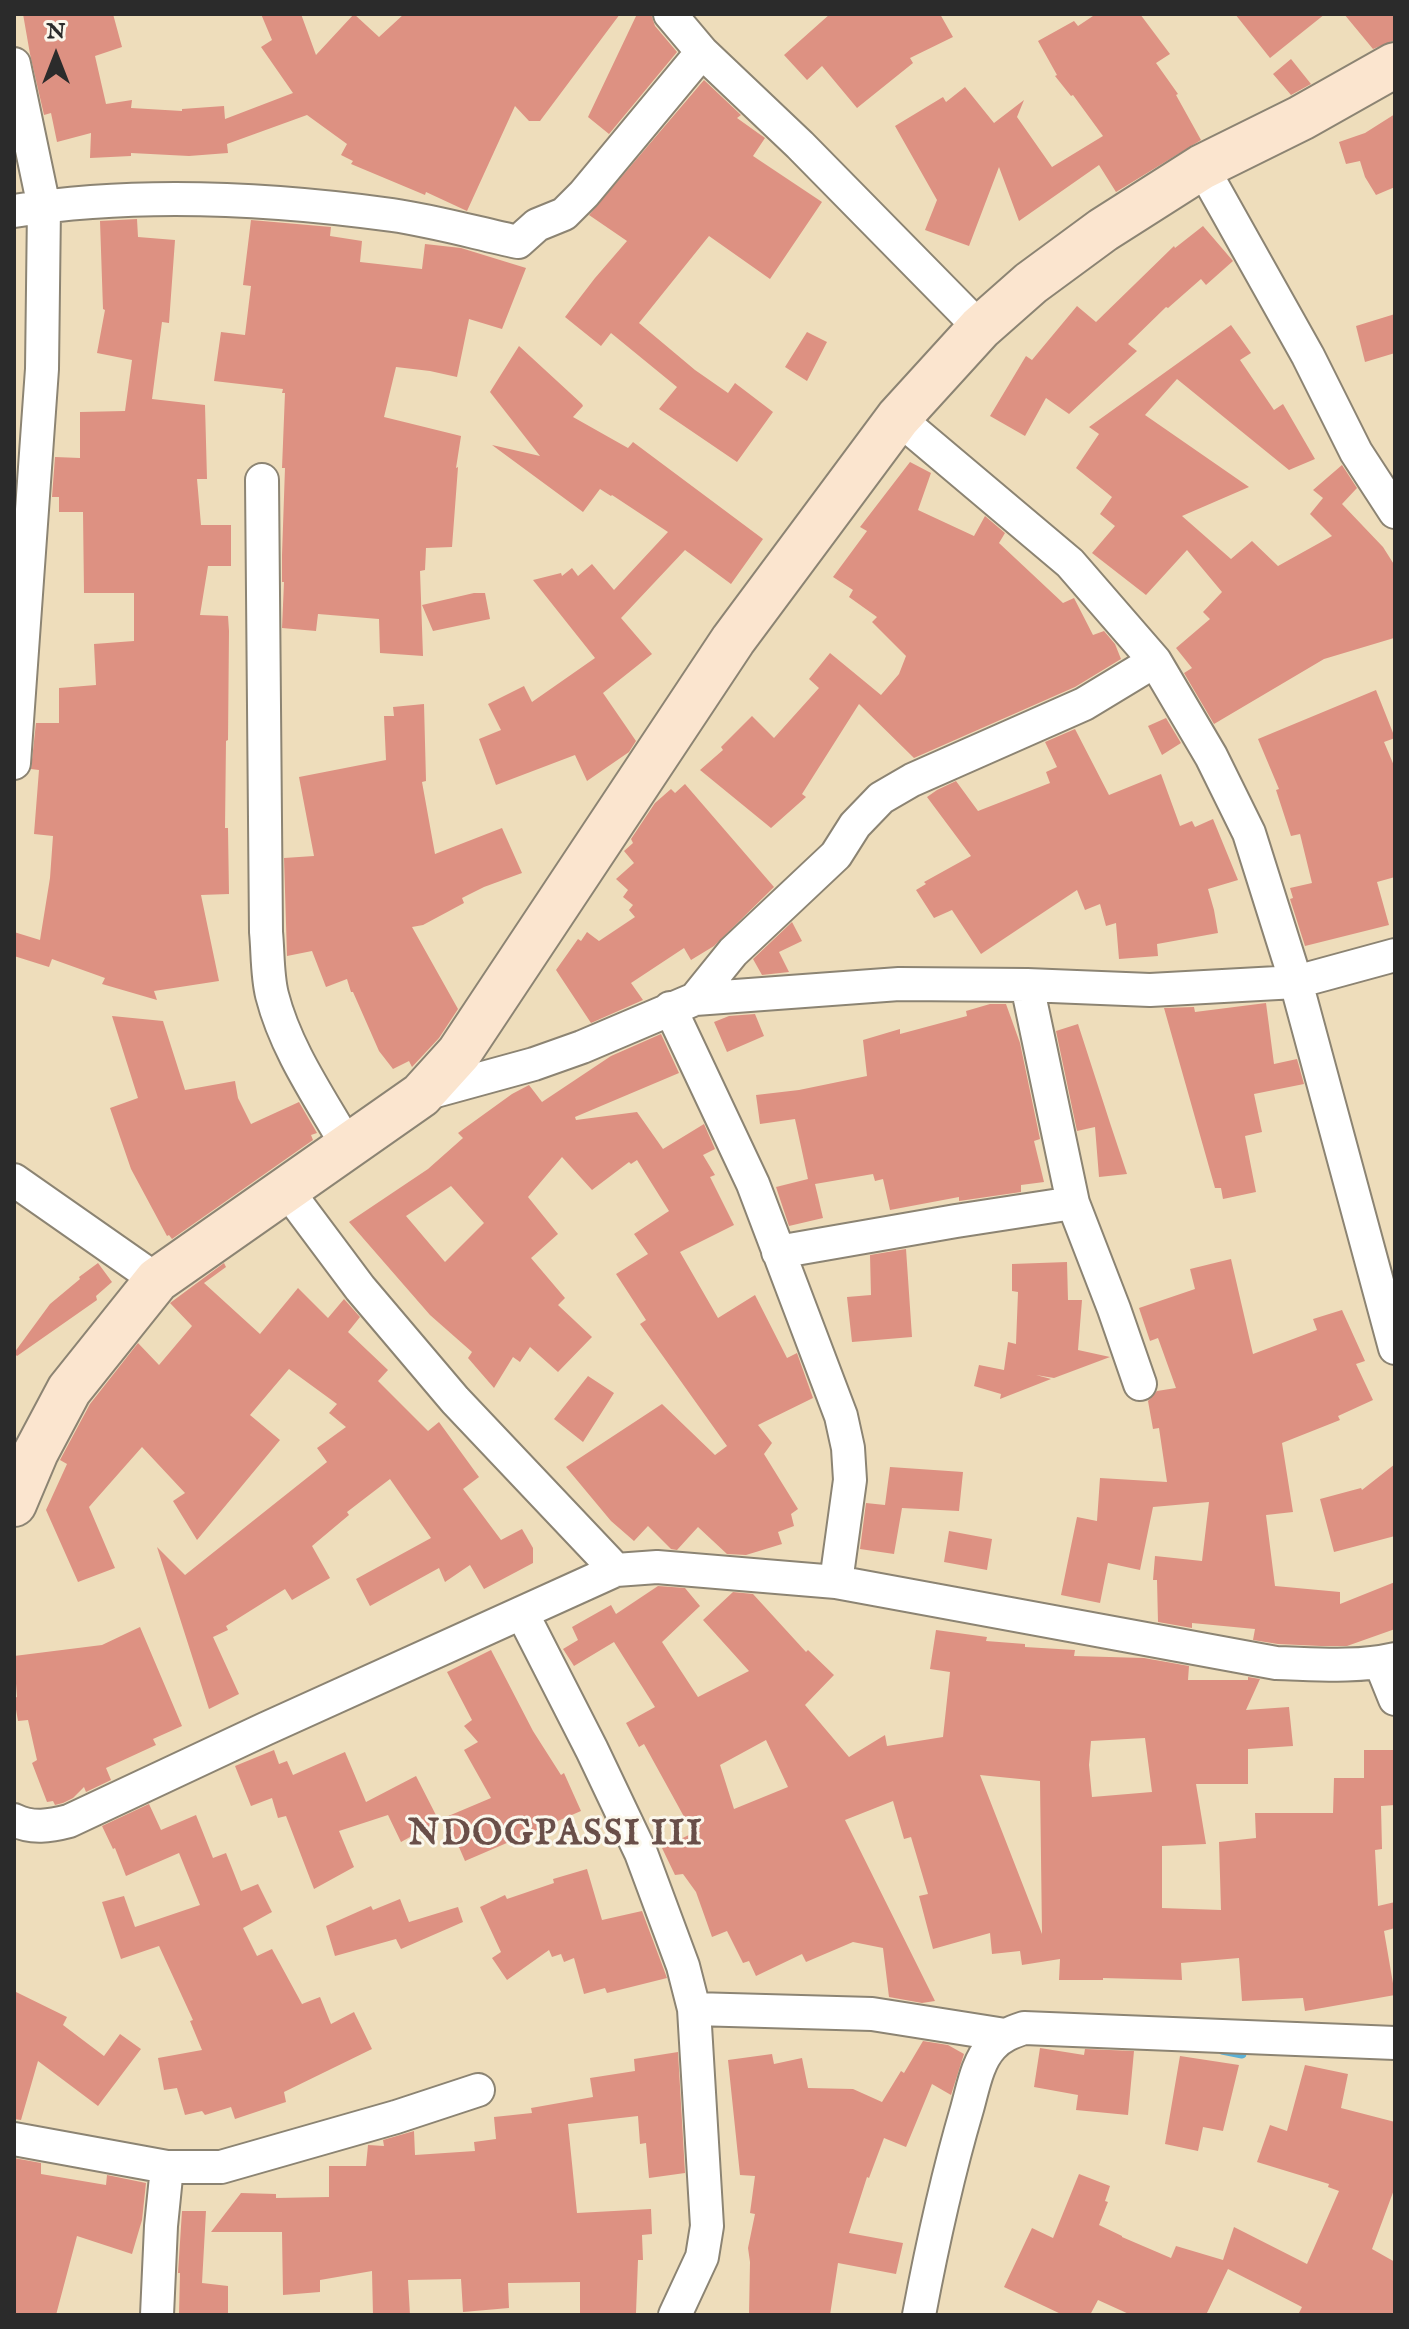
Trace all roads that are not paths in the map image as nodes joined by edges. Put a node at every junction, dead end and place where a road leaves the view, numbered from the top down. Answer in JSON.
{"nodes":[{"id":1,"x":670,"y":14,"type":"edge"},
{"id":2,"x":702,"y":52,"type":"junction"},
{"id":3,"x":14,"y":64,"type":"edge"},
{"id":4,"x":1395,"y":66,"type":"edge"},
{"id":5,"x":1202,"y":167,"type":"junction"},
{"id":6,"x":29,"y":209,"type":"edge"},
{"id":7,"x":980,"y":328,"type":"junction"},
{"id":8,"x":898,"y":418,"type":"junction"},
{"id":9,"x":262,"y":480,"type":"dead end"},
{"id":10,"x":1395,"y":512,"type":"edge"},
{"id":11,"x":1155,"y":661,"type":"junction"},
{"id":12,"x":14,"y":763,"type":"edge"},
{"id":13,"x":1395,"y":955,"type":"edge"},
{"id":14,"x":1296,"y":982,"type":"junction"},
{"id":15,"x":1027,"y":985,"type":"junction"},
{"id":16,"x":683,"y":1003,"type":"junction"},
{"id":17,"x":421,"y":1095,"type":"junction"},
{"id":18,"x":348,"y":1147,"type":"junction"},
{"id":19,"x":14,"y":1180,"type":"edge"},
{"id":20,"x":286,"y":1189,"type":"junction"},
{"id":21,"x":1073,"y":1203,"type":"junction"},
{"id":22,"x":778,"y":1252,"type":"junction"},
{"id":23,"x":157,"y":1280,"type":"junction"},
{"id":24,"x":1395,"y":1348,"type":"edge"},
{"id":25,"x":1140,"y":1384,"type":"dead end"},
{"id":26,"x":14,"y":1504,"type":"edge"},
{"id":27,"x":616,"y":1570,"type":"junction"},
{"id":28,"x":836,"y":1582,"type":"junction"},
{"id":29,"x":522,"y":1613,"type":"junction"},
{"id":30,"x":1388,"y":1660,"type":"edge"},
{"id":31,"x":1395,"y":1699,"type":"edge"},
{"id":32,"x":14,"y":1820,"type":"edge"},
{"id":33,"x":694,"y":2009,"type":"junction"},
{"id":34,"x":1005,"y":2035,"type":"junction"},
{"id":35,"x":1395,"y":2043,"type":"edge"},
{"id":36,"x":478,"y":2090,"type":"dead end"},
{"id":37,"x":14,"y":2139,"type":"edge"},
{"id":38,"x":167,"y":2167,"type":"junction"},
{"id":39,"x":926,"y":2313,"type":"edge"},
{"id":40,"x":157,"y":2315,"type":"edge"},
{"id":41,"x":675,"y":2315,"type":"edge"}],
"edges":[{"from":1,"to":2,"type":"street"},
{"from":2,"to":6,"type":"street"},
{"from":2,"to":7,"type":"street"},
{"from":3,"to":6,"type":"street"},
{"from":4,"to":5,"type":"main road"},
{"from":5,"to":7,"type":"main road"},
{"from":5,"to":10,"type":"street"},
{"from":6,"to":12,"type":"street"},
{"from":7,"to":8,"type":"main road"},
{"from":8,"to":11,"type":"street"},
{"from":8,"to":17,"type":"main road"},
{"from":9,"to":18,"type":"street"},
{"from":11,"to":14,"type":"street"},
{"from":11,"to":16,"type":"street"},
{"from":13,"to":14,"type":"street"},
{"from":14,"to":15,"type":"street"},
{"from":14,"to":24,"type":"street"},
{"from":15,"to":16,"type":"street"},
{"from":15,"to":21,"type":"street"},
{"from":16,"to":17,"type":"street"},
{"from":16,"to":22,"type":"street"},
{"from":17,"to":18,"type":"main road"},
{"from":18,"to":20,"type":"main road"},
{"from":19,"to":23,"type":"street"},
{"from":20,"to":23,"type":"main road"},
{"from":20,"to":27,"type":"street"},
{"from":21,"to":22,"type":"street"},
{"from":21,"to":25,"type":"street"},
{"from":22,"to":28,"type":"street"},
{"from":23,"to":26,"type":"main road"},
{"from":27,"to":28,"type":"street"},
{"from":27,"to":29,"type":"street"},
{"from":28,"to":30,"type":"street"},
{"from":29,"to":32,"type":"street"},
{"from":29,"to":33,"type":"street"},
{"from":30,"to":31,"type":"street"},
{"from":33,"to":34,"type":"street"},
{"from":33,"to":41,"type":"street"},
{"from":34,"to":35,"type":"street"},
{"from":34,"to":39,"type":"street"},
{"from":36,"to":38,"type":"street"},
{"from":37,"to":38,"type":"street"},
{"from":38,"to":40,"type":"street"}]}
